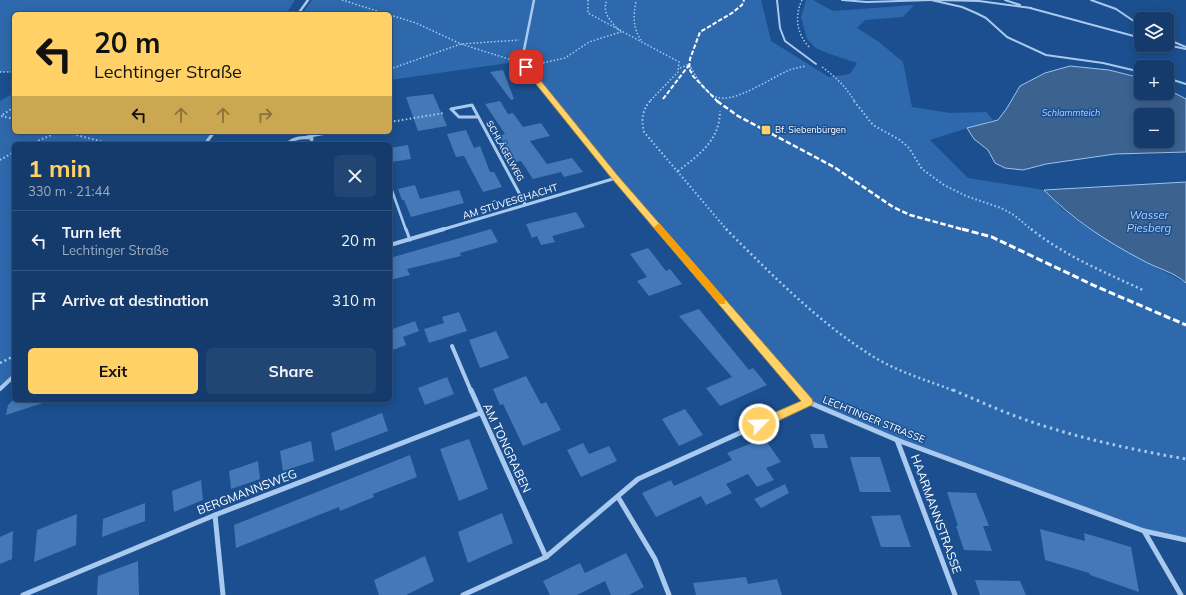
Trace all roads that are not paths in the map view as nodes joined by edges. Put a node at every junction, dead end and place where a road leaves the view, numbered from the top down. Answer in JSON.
{"nodes":[{"id":1,"x":308,"y":0,"type":"edge"},
{"id":2,"x":534,"y":0,"type":"edge"},
{"id":3,"x":777,"y":0,"type":"edge"},
{"id":4,"x":842,"y":0,"type":"edge"},
{"id":5,"x":931,"y":0,"type":"edge"},
{"id":6,"x":1005,"y":0,"type":"edge"},
{"id":7,"x":1091,"y":0,"type":"edge"},
{"id":8,"x":1099,"y":1,"type":"edge"},
{"id":9,"x":1031,"y":8,"type":"junction"},
{"id":10,"x":299,"y":12,"type":"edge"},
{"id":11,"x":1134,"y":21,"type":"edge"},
{"id":12,"x":1134,"y":36,"type":"edge"},
{"id":13,"x":1174,"y":42,"type":"edge"},
{"id":14,"x":1174,"y":46,"type":"edge"},
{"id":15,"x":1186,"y":48,"type":"edge"},
{"id":16,"x":816,"y":64,"type":"road end"},
{"id":17,"x":1134,"y":70,"type":"edge"},
{"id":18,"x":1174,"y":80,"type":"edge"},
{"id":19,"x":1186,"y":84,"type":"edge"},
{"id":20,"x":478,"y":117,"type":"junction"},
{"id":21,"x":322,"y":134,"type":"edge"},
{"id":22,"x":305,"y":137,"type":"junction"},
{"id":23,"x":290,"y":142,"type":"edge"},
{"id":24,"x":312,"y":142,"type":"edge"},
{"id":25,"x":616,"y":178,"type":"junction"},
{"id":26,"x":392,"y":190,"type":"edge"},
{"id":27,"x":526,"y":204,"type":"junction"},
{"id":28,"x":410,"y":240,"type":"junction"},
{"id":29,"x":392,"y":245,"type":"edge"},
{"id":30,"x":452,"y":346,"type":"dead end"},
{"id":31,"x":12,"y":378,"type":"edge"},
{"id":32,"x":0,"y":389,"type":"edge"},
{"id":33,"x":808,"y":402,"type":"junction"},
{"id":34,"x":480,"y":413,"type":"junction"},
{"id":35,"x":897,"y":440,"type":"junction"},
{"id":36,"x":618,"y":497,"type":"junction"},
{"id":37,"x":216,"y":515,"type":"junction"},
{"id":38,"x":1144,"y":531,"type":"junction"},
{"id":39,"x":1186,"y":540,"type":"edge"},
{"id":40,"x":546,"y":557,"type":"junction"},
{"id":41,"x":23,"y":595,"type":"edge"},
{"id":42,"x":223,"y":595,"type":"edge"},
{"id":43,"x":463,"y":595,"type":"edge"},
{"id":44,"x":669,"y":595,"type":"edge"},
{"id":45,"x":955,"y":595,"type":"edge"},
{"id":46,"x":1181,"y":595,"type":"edge"}],
"edges":[{"from":1,"to":10,"type":"street"},
{"from":2,"to":25,"type":"street","name":"LECHTINGER STRASSE"},
{"from":3,"to":16,"type":"lane"},
{"from":4,"to":5,"type":"lane"},
{"from":5,"to":9,"type":"lane"},
{"from":5,"to":17,"type":"lane"},
{"from":6,"to":9,"type":"lane"},
{"from":7,"to":8,"type":"lane"},
{"from":8,"to":11,"type":"lane"},
{"from":9,"to":12,"type":"lane"},
{"from":13,"to":15,"type":"lane"},
{"from":14,"to":15,"type":"lane"},
{"from":18,"to":19,"type":"lane"},
{"from":20,"to":20,"type":"street","name":"SCHLÄGELWEG"},
{"from":20,"to":27,"type":"street","name":"SCHLÄGELWEG"},
{"from":21,"to":22,"type":"lane"},
{"from":22,"to":23,"type":"street"},
{"from":22,"to":24,"type":"street"},
{"from":25,"to":27,"type":"street","name":"AM STÜVESCHACHT"},
{"from":25,"to":33,"type":"street","name":"LECHTINGER STRASSE"},
{"from":26,"to":28,"type":"lane"},
{"from":27,"to":28,"type":"street","name":"AM STÜVESCHACHT"},
{"from":28,"to":29,"type":"street","name":"AM STÜVESCHACHT"},
{"from":30,"to":34,"type":"street","name":"AM TONGRABEN"},
{"from":31,"to":32,"type":"street"},
{"from":33,"to":35,"type":"street","name":"LECHTINGER STRASSE"},
{"from":33,"to":36,"type":"street"},
{"from":34,"to":37,"type":"street","name":"BERGMANNSWEG"},
{"from":34,"to":40,"type":"street","name":"AM TONGRABEN"},
{"from":35,"to":38,"type":"street","name":"LECHTINGER STRASSE"},
{"from":35,"to":45,"type":"street","name":"HAARMANNSTRASSE"},
{"from":36,"to":40,"type":"street"},
{"from":36,"to":44,"type":"street"},
{"from":37,"to":41,"type":"street","name":"BERGMANNSWEG"},
{"from":37,"to":42,"type":"street"},
{"from":38,"to":39,"type":"street","name":"LECHTINGER STRASSE"},
{"from":38,"to":46,"type":"street"},
{"from":40,"to":43,"type":"street"}]}
